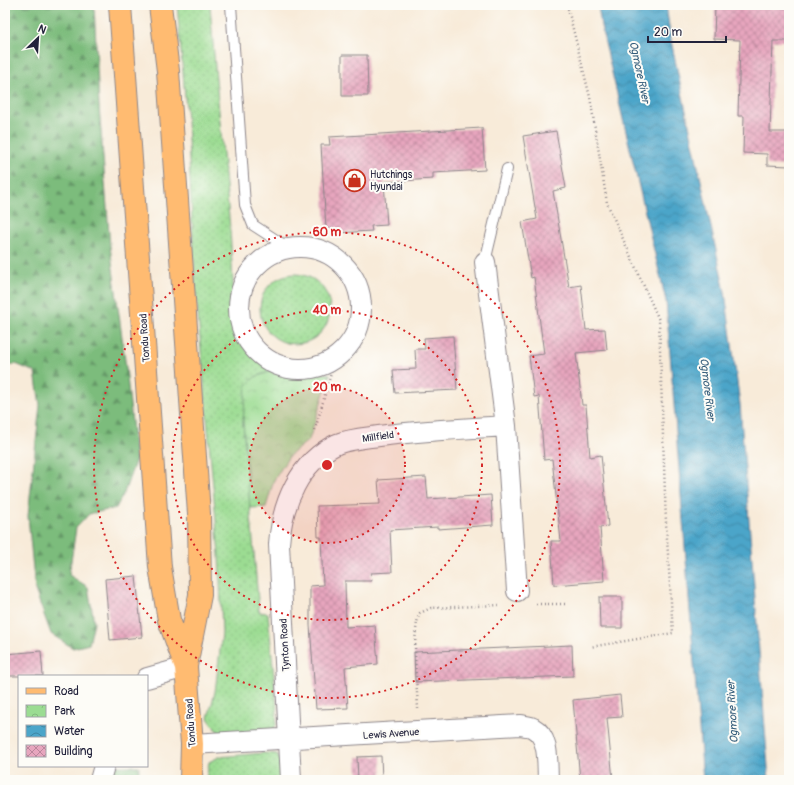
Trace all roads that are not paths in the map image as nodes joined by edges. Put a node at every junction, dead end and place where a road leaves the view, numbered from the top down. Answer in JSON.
{"nodes":[{"id":1,"x":120,"y":5,"type":"edge"},
{"id":2,"x":160,"y":5,"type":"edge"},
{"id":3,"x":231,"y":5,"type":"edge"},
{"id":4,"x":507,"y":169,"type":"dead end"},
{"id":5,"x":287,"y":247,"type":"junction"},
{"id":6,"x":485,"y":262,"type":"joint"},
{"id":7,"x":506,"y":426,"type":"junction"},
{"id":8,"x":286,"y":510,"type":"joint"},
{"id":9,"x":517,"y":591,"type":"dead end"},
{"id":10,"x":186,"y":667,"type":"junction"},
{"id":11,"x":148,"y":678,"type":"edge"},
{"id":12,"x":288,"y":739,"type":"junction"},
{"id":13,"x":192,"y":744,"type":"junction"},
{"id":14,"x":104,"y":767,"type":"edge"},
{"id":15,"x":100,"y":780,"type":"edge"},
{"id":16,"x":191,"y":780,"type":"edge"},
{"id":17,"x":291,"y":780,"type":"edge"},
{"id":18,"x":548,"y":780,"type":"edge"}],
"edges":[{"from":1,"to":10,"type":"main road","name":"Tondu Road"},
{"from":2,"to":10,"type":"main road","name":"Tondu Road"},
{"from":3,"to":5,"type":"lane"},
{"from":4,"to":6,"type":"lane"},
{"from":5,"to":5,"type":"street"},
{"from":6,"to":7,"type":"street"},
{"from":7,"to":8,"type":"street","name":"Millfield"},
{"from":7,"to":9,"type":"street"},
{"from":8,"to":12,"type":"street","name":"Tynton Road"},
{"from":10,"to":11,"type":"street"},
{"from":10,"to":13,"type":"main road","name":"Tondu Road"},
{"from":12,"to":13,"type":"street","name":"Lewis Avenue"},
{"from":12,"to":17,"type":"street","name":"Tynton Road"},
{"from":12,"to":18,"type":"street","name":"Lewis Avenue"},
{"from":13,"to":16,"type":"main road","name":"Tondu Road"},
{"from":14,"to":15,"type":"street"}]}
